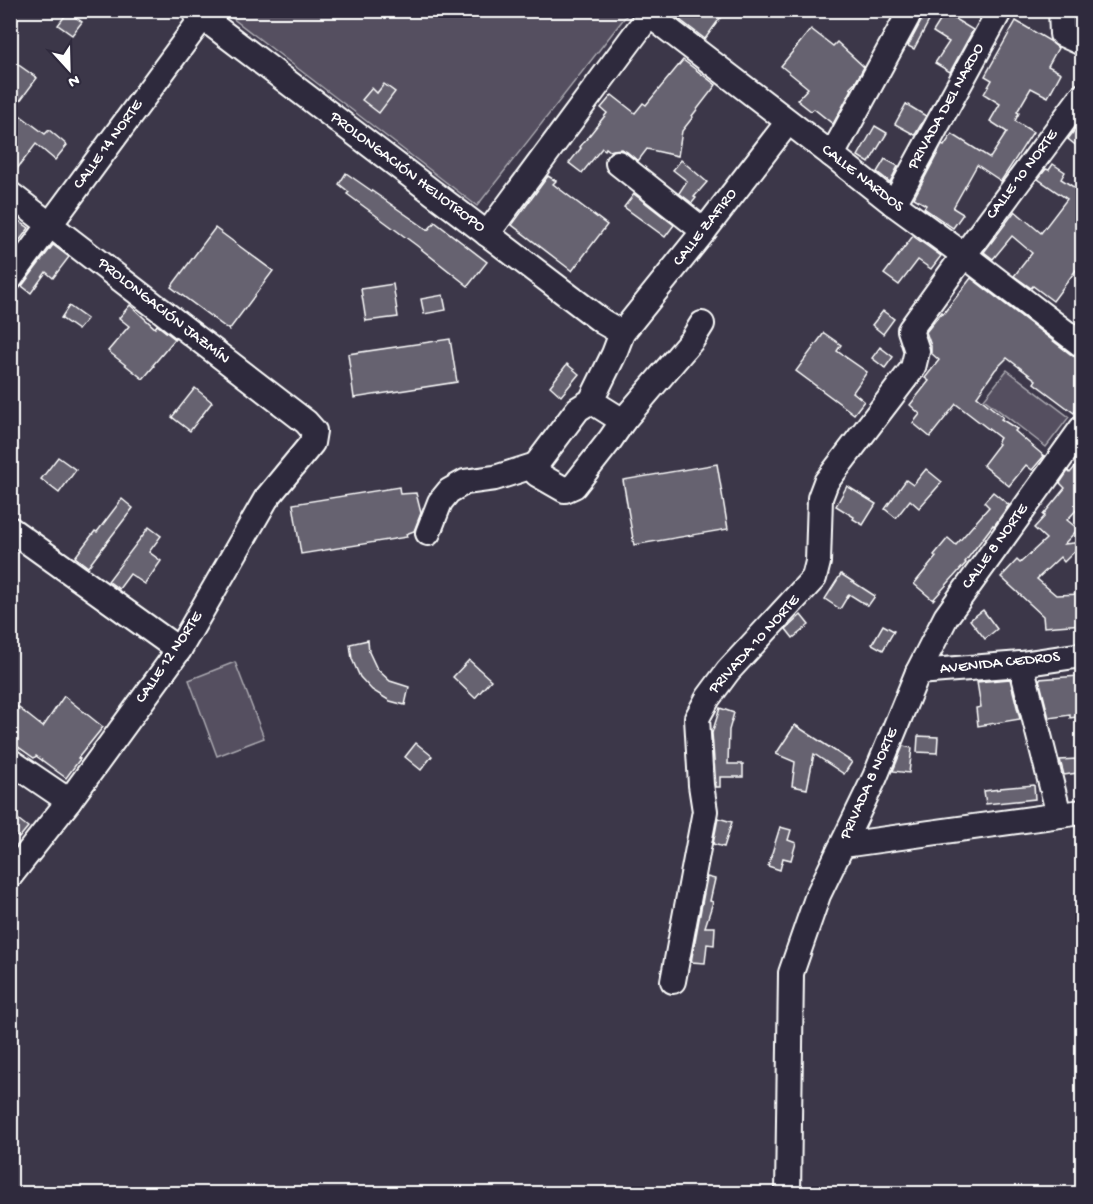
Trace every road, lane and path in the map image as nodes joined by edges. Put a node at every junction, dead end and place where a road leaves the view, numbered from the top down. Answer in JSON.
{"nodes":[{"id":1,"x":911,"y":10,"type":"edge"},
{"id":2,"x":1000,"y":10,"type":"edge"},
{"id":3,"x":648,"y":12,"type":"edge"},
{"id":4,"x":201,"y":13,"type":"edge"},
{"id":5,"x":1083,"y":96,"type":"edge"},
{"id":6,"x":788,"y":122,"type":"junction"},
{"id":7,"x":832,"y":155,"type":"junction"},
{"id":8,"x":618,"y":163,"type":"dead end"},
{"id":9,"x":10,"y":194,"type":"edge"},
{"id":10,"x":894,"y":204,"type":"junction"},
{"id":11,"x":51,"y":224,"type":"junction"},
{"id":12,"x":704,"y":231,"type":"junction"},
{"id":13,"x":487,"y":234,"type":"junction"},
{"id":14,"x":964,"y":255,"type":"junction"},
{"id":15,"x":10,"y":279,"type":"edge"},
{"id":16,"x":702,"y":324,"type":"dead end"},
{"id":17,"x":622,"y":333,"type":"junction"},
{"id":18,"x":1083,"y":345,"type":"edge"},
{"id":19,"x":591,"y":401,"type":"junction"},
{"id":20,"x":623,"y":421,"type":"junction"},
{"id":21,"x":1083,"y":428,"type":"edge"},
{"id":22,"x":314,"y":431,"type":"joint"},
{"id":23,"x":536,"y":465,"type":"junction"},
{"id":24,"x":820,"y":524,"type":"joint"},
{"id":25,"x":10,"y":529,"type":"edge"},
{"id":26,"x":428,"y":532,"type":"dead end"},
{"id":27,"x":179,"y":650,"type":"junction"},
{"id":28,"x":1083,"y":655,"type":"edge"},
{"id":29,"x":1021,"y":664,"type":"junction"},
{"id":30,"x":918,"y":672,"type":"junction"},
{"id":31,"x":10,"y":761,"type":"edge"},
{"id":32,"x":69,"y":801,"type":"junction"},
{"id":33,"x":1083,"y":812,"type":"edge"},
{"id":34,"x":1059,"y":815,"type":"junction"},
{"id":35,"x":843,"y":845,"type":"junction"},
{"id":36,"x":10,"y":876,"type":"edge"},
{"id":37,"x":673,"y":981,"type":"dead end"},
{"id":38,"x":788,"y":1194,"type":"edge"}],
"edges":[{"from":1,"to":7,"type":"street"},
{"from":2,"to":10,"type":"street","name":"PRIVADA DEL NARDO"},
{"from":3,"to":6,"type":"street","name":"CALLE NARDOS"},
{"from":3,"to":13,"type":"street"},
{"from":4,"to":11,"type":"street","name":"CALLE 14 NORTE"},
{"from":4,"to":13,"type":"street","name":"PROLONGACIÓN HELIOTROPO"},
{"from":5,"to":14,"type":"street","name":"CALLE 10 NORTE"},
{"from":6,"to":7,"type":"street","name":"CALLE NARDOS"},
{"from":6,"to":12,"type":"street","name":"CALLE ZAFIRO"},
{"from":7,"to":10,"type":"street","name":"CALLE NARDOS"},
{"from":8,"to":12,"type":"street"},
{"from":9,"to":11,"type":"street","name":"PROLONGACIÓN JAZMÍN"},
{"from":10,"to":14,"type":"street","name":"CALLE NARDOS"},
{"from":11,"to":15,"type":"street","name":"CALLE 14 NORTE"},
{"from":11,"to":22,"type":"street","name":"PROLONGACIÓN JAZMÍN"},
{"from":12,"to":17,"type":"street","name":"CALLE ZAFIRO"},
{"from":13,"to":17,"type":"street","name":"PROLONGACIÓN HELIOTROPO"},
{"from":14,"to":18,"type":"street","name":"CALLE NARDOS"},
{"from":14,"to":24,"type":"street","name":"CALLE 10 NORTE"},
{"from":16,"to":20,"type":"street"},
{"from":17,"to":19,"type":"street","name":"CALLE ZAFIRO"},
{"from":19,"to":20,"type":"street"},
{"from":19,"to":23,"type":"street"},
{"from":20,"to":23,"type":"street"},
{"from":21,"to":30,"type":"street","name":"CALLE 8 NORTE"},
{"from":22,"to":27,"type":"street","name":"CALLE 12 NORTE"},
{"from":23,"to":26,"type":"street"},
{"from":24,"to":37,"type":"street","name":"PRIVADA 10 NORTE"},
{"from":25,"to":27,"type":"street"},
{"from":27,"to":32,"type":"street","name":"CALLE 12 NORTE"},
{"from":28,"to":29,"type":"street","name":"AVENIDA CEDROS"},
{"from":29,"to":30,"type":"street","name":"AVENIDA CEDROS"},
{"from":29,"to":34,"type":"street"},
{"from":30,"to":35,"type":"street","name":"PRIVADA 8 NORTE"},
{"from":31,"to":32,"type":"street"},
{"from":32,"to":36,"type":"street","name":"CALLE 12 NORTE"},
{"from":33,"to":34,"type":"street"},
{"from":34,"to":35,"type":"street"},
{"from":35,"to":38,"type":"street","name":"PRIVADA 8 NORTE"}]}
